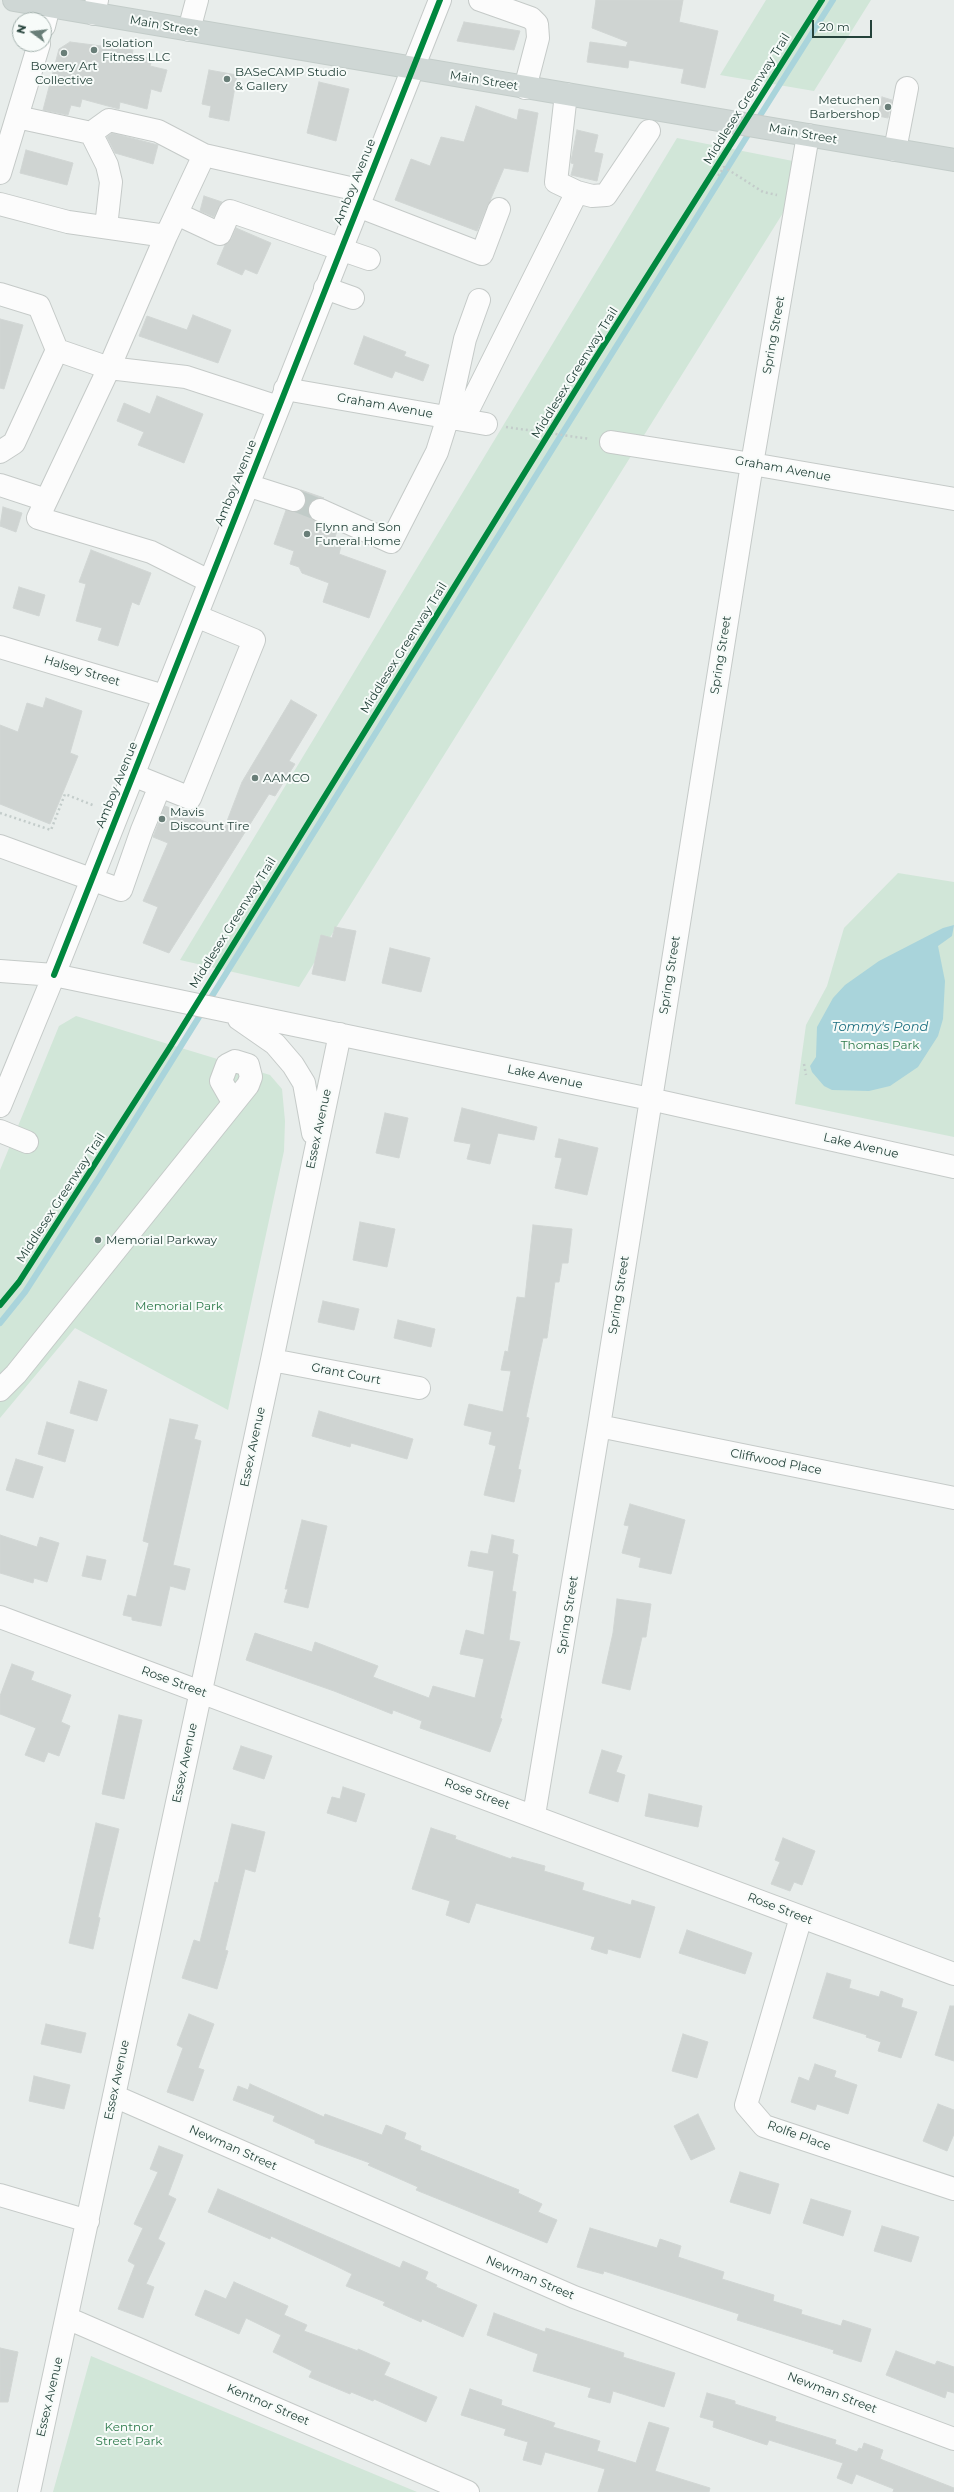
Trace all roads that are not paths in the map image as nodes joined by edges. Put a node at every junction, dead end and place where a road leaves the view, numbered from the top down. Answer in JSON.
{"nodes":[{"id":1,"x":14,"y":0,"type":"edge"},
{"id":2,"x":197,"y":0,"type":"edge"},
{"id":3,"x":440,"y":0,"type":"edge"},
{"id":4,"x":480,"y":0,"type":"edge"},
{"id":5,"x":96,"y":7,"type":"edge"},
{"id":6,"x":38,"y":12,"type":"edge"},
{"id":7,"x":52,"y":15,"type":"edge"},
{"id":8,"x":189,"y":30,"type":"junction"},
{"id":9,"x":37,"y":52,"type":"edge"},
{"id":10,"x":411,"y":69,"type":"junction"},
{"id":11,"x":525,"y":88,"type":"junction"},
{"id":12,"x":907,"y":88,"type":"dead end"},
{"id":13,"x":566,"y":94,"type":"junction"},
{"id":14,"x":17,"y":117,"type":"junction"},
{"id":15,"x":649,"y":131,"type":"dead end"},
{"id":16,"x":91,"y":133,"type":"junction"},
{"id":17,"x":798,"y":133,"type":"junction"},
{"id":18,"x":895,"y":150,"type":"junction"},
{"id":19,"x":204,"y":155,"type":"junction"},
{"id":20,"x":954,"y":160,"type":"edge"},
{"id":21,"x":0,"y":173,"type":"edge"},
{"id":22,"x":577,"y":192,"type":"junction"},
{"id":23,"x":360,"y":198,"type":"junction"},
{"id":24,"x":0,"y":204,"type":"edge"},
{"id":25,"x":499,"y":209,"type":"dead end"},
{"id":26,"x":177,"y":214,"type":"junction"},
{"id":27,"x":106,"y":227,"type":"junction"},
{"id":28,"x":166,"y":236,"type":"junction"},
{"id":29,"x":341,"y":248,"type":"junction"},
{"id":30,"x":369,"y":258,"type":"dead end"},
{"id":31,"x":325,"y":288,"type":"junction"},
{"id":32,"x":0,"y":294,"type":"edge"},
{"id":33,"x":352,"y":298,"type":"dead end"},
{"id":34,"x":480,"y":300,"type":"dead end"},
{"id":35,"x":57,"y":350,"type":"junction"},
{"id":36,"x":109,"y":368,"type":"junction"},
{"id":37,"x":282,"y":398,"type":"junction"},
{"id":38,"x":456,"y":418,"type":"junction"},
{"id":39,"x":486,"y":424,"type":"road end"},
{"id":40,"x":611,"y":442,"type":"road end"},
{"id":41,"x":0,"y":452,"type":"edge"},
{"id":42,"x":752,"y":464,"type":"junction"},
{"id":43,"x":0,"y":485,"type":"edge"},
{"id":44,"x":247,"y":485,"type":"junction"},
{"id":45,"x":954,"y":499,"type":"edge"},
{"id":46,"x":46,"y":500,"type":"junction"},
{"id":47,"x":294,"y":500,"type":"tunnel mouth"},
{"id":48,"x":320,"y":510,"type":"tunnel mouth"},
{"id":49,"x":209,"y":582,"type":"junction"},
{"id":50,"x":196,"y":616,"type":"junction"},
{"id":51,"x":0,"y":647,"type":"edge"},
{"id":52,"x":164,"y":696,"type":"junction"},
{"id":53,"x":133,"y":775,"type":"junction"},
{"id":54,"x":160,"y":786,"type":"junction"},
{"id":55,"x":0,"y":846,"type":"edge"},
{"id":56,"x":92,"y":878,"type":"junction"},
{"id":57,"x":0,"y":971,"type":"edge"},
{"id":58,"x":54,"y":975,"type":"junction"},
{"id":59,"x":226,"y":1012,"type":"junction"},
{"id":60,"x":340,"y":1034,"type":"junction"},
{"id":61,"x":650,"y":1099,"type":"junction"},
{"id":62,"x":233,"y":1102,"type":"dead end"},
{"id":63,"x":0,"y":1106,"type":"edge"},
{"id":64,"x":0,"y":1131,"type":"edge"},
{"id":65,"x":26,"y":1142,"type":"dead end"},
{"id":66,"x":315,"y":1150,"type":"junction"},
{"id":67,"x":954,"y":1167,"type":"edge"},
{"id":68,"x":272,"y":1360,"type":"junction"},
{"id":69,"x":419,"y":1388,"type":"dead end"},
{"id":70,"x":0,"y":1390,"type":"edge"},
{"id":71,"x":599,"y":1426,"type":"junction"},
{"id":72,"x":954,"y":1498,"type":"edge"},
{"id":73,"x":0,"y":1617,"type":"edge"},
{"id":74,"x":200,"y":1692,"type":"junction"},
{"id":75,"x":534,"y":1815,"type":"junction"},
{"id":76,"x":801,"y":1917,"type":"junction"},
{"id":77,"x":954,"y":1974,"type":"edge"},
{"id":78,"x":114,"y":2096,"type":"junction"},
{"id":79,"x":954,"y":2189,"type":"edge"},
{"id":80,"x":0,"y":2195,"type":"edge"},
{"id":81,"x":88,"y":2221,"type":"junction"},
{"id":82,"x":68,"y":2318,"type":"junction"},
{"id":83,"x":954,"y":2439,"type":"edge"},
{"id":84,"x":29,"y":2492,"type":"edge"},
{"id":85,"x":468,"y":2492,"type":"edge"}],
"edges":[{"from":1,"to":6,"type":"main road","name":"Main Street"},
{"from":2,"to":8,"type":"street"},
{"from":3,"to":10,"type":"street","name":"Amboy Avenue"},
{"from":4,"to":11,"type":"street"},
{"from":5,"to":7,"type":"main road","name":"Main Street"},
{"from":5,"to":8,"type":"main road","name":"Main Street"},
{"from":8,"to":10,"type":"main road","name":"Main Street"},
{"from":9,"to":14,"type":"street"},
{"from":10,"to":11,"type":"main road","name":"Main Street"},
{"from":10,"to":23,"type":"street","name":"Amboy Avenue"},
{"from":11,"to":13,"type":"main road","name":"Main Street"},
{"from":12,"to":18,"type":"street"},
{"from":13,"to":17,"type":"main road","name":"Main Street"},
{"from":13,"to":22,"type":"street"},
{"from":14,"to":16,"type":"street"},
{"from":14,"to":21,"type":"street"},
{"from":15,"to":22,"type":"street"},
{"from":16,"to":19,"type":"street"},
{"from":16,"to":27,"type":"street"},
{"from":17,"to":18,"type":"main road","name":"Main Street"},
{"from":17,"to":42,"type":"street","name":"Spring Street"},
{"from":18,"to":20,"type":"main road","name":"Main Street"},
{"from":19,"to":23,"type":"street"},
{"from":19,"to":26,"type":"street"},
{"from":22,"to":38,"type":"street"},
{"from":23,"to":25,"type":"street"},
{"from":23,"to":29,"type":"street","name":"Amboy Avenue"},
{"from":24,"to":27,"type":"street"},
{"from":26,"to":28,"type":"street"},
{"from":26,"to":29,"type":"street"},
{"from":27,"to":28,"type":"street"},
{"from":28,"to":36,"type":"street"},
{"from":29,"to":30,"type":"street"},
{"from":29,"to":31,"type":"street","name":"Amboy Avenue"},
{"from":31,"to":33,"type":"street"},
{"from":31,"to":37,"type":"street","name":"Amboy Avenue"},
{"from":32,"to":35,"type":"street"},
{"from":34,"to":38,"type":"street"},
{"from":35,"to":36,"type":"street","name":"Graham Avenue"},
{"from":35,"to":41,"type":"street"},
{"from":36,"to":37,"type":"street","name":"Graham Avenue"},
{"from":36,"to":46,"type":"street"},
{"from":37,"to":38,"type":"street","name":"Graham Avenue"},
{"from":37,"to":44,"type":"street","name":"Amboy Avenue"},
{"from":38,"to":39,"type":"street","name":"Graham Avenue"},
{"from":38,"to":48,"type":"street"},
{"from":40,"to":42,"type":"street","name":"Graham Avenue"},
{"from":42,"to":45,"type":"street","name":"Graham Avenue"},
{"from":42,"to":61,"type":"street","name":"Spring Street"},
{"from":43,"to":46,"type":"street"},
{"from":44,"to":47,"type":"street"},
{"from":44,"to":49,"type":"street","name":"Amboy Avenue"},
{"from":46,"to":49,"type":"street"},
{"from":49,"to":50,"type":"street","name":"Amboy Avenue"},
{"from":50,"to":52,"type":"street","name":"Amboy Avenue"},
{"from":50,"to":54,"type":"street"},
{"from":51,"to":52,"type":"street","name":"Halsey Street"},
{"from":52,"to":53,"type":"street","name":"Amboy Avenue"},
{"from":53,"to":54,"type":"street"},
{"from":53,"to":56,"type":"street","name":"Amboy Avenue"},
{"from":54,"to":56,"type":"street"},
{"from":55,"to":56,"type":"street"},
{"from":56,"to":58,"type":"street","name":"Amboy Avenue"},
{"from":57,"to":58,"type":"street"},
{"from":58,"to":59,"type":"street","name":"Lake Avenue"},
{"from":58,"to":63,"type":"street","name":"Amboy Avenue"},
{"from":59,"to":60,"type":"street","name":"Lake Avenue"},
{"from":59,"to":66,"type":"street"},
{"from":60,"to":61,"type":"street","name":"Lake Avenue"},
{"from":60,"to":66,"type":"street","name":"Essex Avenue"},
{"from":61,"to":67,"type":"street","name":"Lake Avenue"},
{"from":61,"to":71,"type":"street","name":"Spring Street"},
{"from":62,"to":70,"type":"street"},
{"from":64,"to":65,"type":"street"},
{"from":66,"to":68,"type":"street","name":"Essex Avenue"},
{"from":68,"to":69,"type":"street","name":"Grant Court"},
{"from":68,"to":74,"type":"street","name":"Essex Avenue"},
{"from":71,"to":72,"type":"street","name":"Cliffwood Place"},
{"from":71,"to":75,"type":"street","name":"Spring Street"},
{"from":73,"to":74,"type":"street","name":"Rose Street"},
{"from":74,"to":75,"type":"street","name":"Rose Street"},
{"from":74,"to":78,"type":"street","name":"Essex Avenue"},
{"from":75,"to":76,"type":"street","name":"Rose Street"},
{"from":76,"to":77,"type":"street","name":"Rose Street"},
{"from":76,"to":79,"type":"street","name":"Rolfe Place"},
{"from":78,"to":81,"type":"street","name":"Essex Avenue"},
{"from":78,"to":83,"type":"street","name":"Newman Street"},
{"from":80,"to":81,"type":"street"},
{"from":81,"to":82,"type":"street","name":"Essex Avenue"},
{"from":82,"to":84,"type":"street","name":"Essex Avenue"},
{"from":82,"to":85,"type":"street","name":"Kentnor Street"}]}
